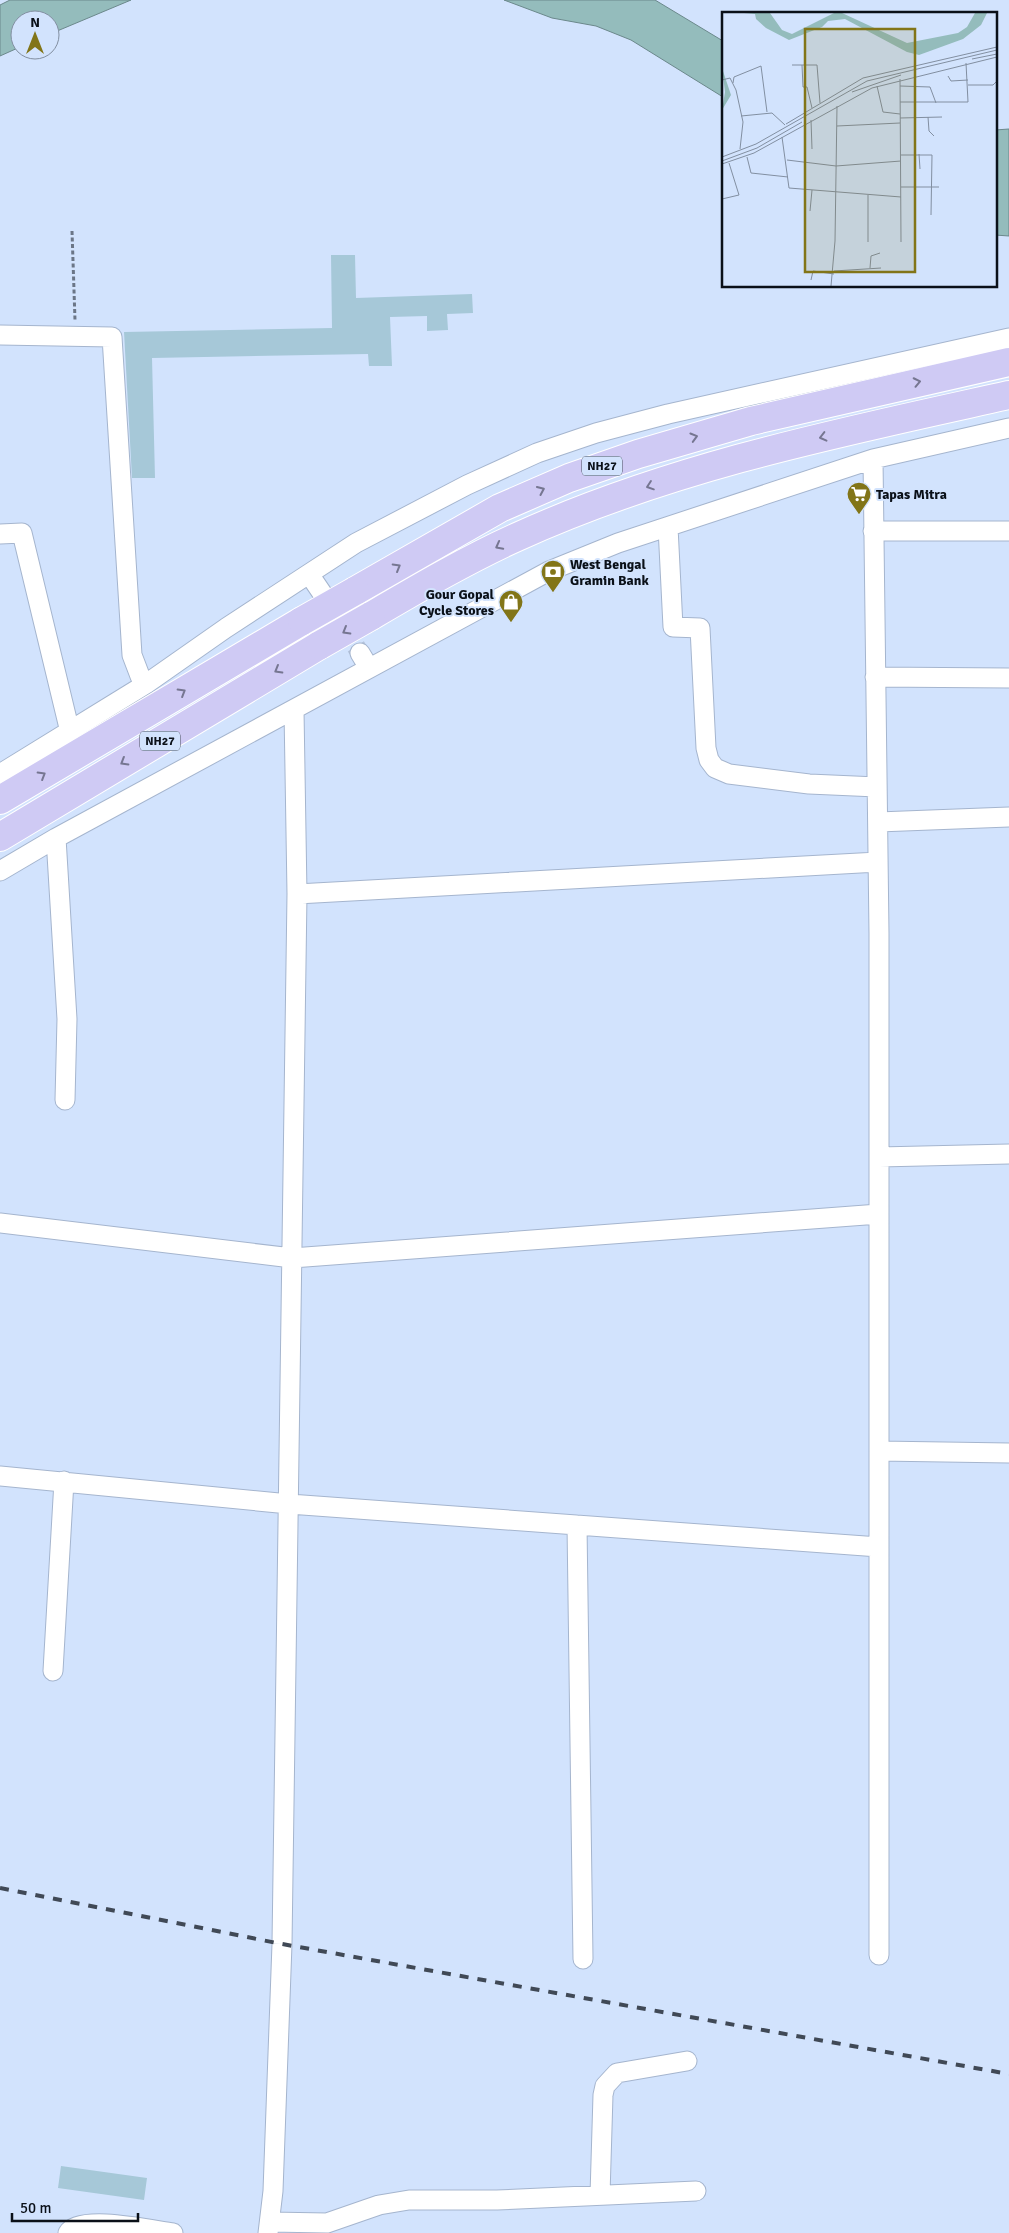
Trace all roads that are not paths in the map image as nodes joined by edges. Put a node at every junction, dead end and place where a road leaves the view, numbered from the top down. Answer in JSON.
{"nodes":[{"id":1,"x":0,"y":335,"type":"edge"},
{"id":2,"x":1009,"y":338,"type":"edge"},
{"id":3,"x":1009,"y":362,"type":"edge"},
{"id":4,"x":1009,"y":394,"type":"edge"},
{"id":5,"x":1009,"y":428,"type":"edge"},
{"id":6,"x":872,"y":460,"type":"junction"},
{"id":7,"x":668,"y":527,"type":"junction"},
{"id":8,"x":872,"y":531,"type":"junction"},
{"id":9,"x":1009,"y":531,"type":"edge"},
{"id":10,"x":0,"y":534,"type":"edge"},
{"id":11,"x":309,"y":574,"type":"junction"},
{"id":12,"x":326,"y":599,"type":"tunnel mouth"},
{"id":13,"x":875,"y":677,"type":"junction"},
{"id":14,"x":1009,"y":678,"type":"edge"},
{"id":15,"x":146,"y":684,"type":"junction"},
{"id":16,"x":294,"y":710,"type":"junction"},
{"id":17,"x":70,"y":732,"type":"junction"},
{"id":18,"x":0,"y":774,"type":"edge"},
{"id":19,"x":877,"y":788,"type":"junction"},
{"id":20,"x":0,"y":800,"type":"edge"},
{"id":21,"x":1009,"y":817,"type":"edge"},
{"id":22,"x":878,"y":822,"type":"junction"},
{"id":23,"x":0,"y":837,"type":"edge"},
{"id":24,"x":56,"y":838,"type":"junction"},
{"id":25,"x":878,"y":862,"type":"junction"},
{"id":26,"x":0,"y":871,"type":"edge"},
{"id":27,"x":297,"y":894,"type":"junction"},
{"id":28,"x":65,"y":1100,"type":"dead end"},
{"id":29,"x":1009,"y":1154,"type":"edge"},
{"id":30,"x":879,"y":1157,"type":"junction"},
{"id":31,"x":879,"y":1214,"type":"junction"},
{"id":32,"x":0,"y":1223,"type":"edge"},
{"id":33,"x":292,"y":1258,"type":"junction"},
{"id":34,"x":879,"y":1451,"type":"junction"},
{"id":35,"x":1009,"y":1453,"type":"edge"},
{"id":36,"x":0,"y":1476,"type":"edge"},
{"id":37,"x":64,"y":1481,"type":"junction"},
{"id":38,"x":289,"y":1504,"type":"junction"},
{"id":39,"x":578,"y":1525,"type":"junction"},
{"id":40,"x":879,"y":1547,"type":"junction"},
{"id":41,"x":53,"y":1671,"type":"dead end"},
{"id":42,"x":879,"y":1955,"type":"dead end"},
{"id":43,"x":583,"y":1960,"type":"dead end"},
{"id":44,"x":687,"y":2061,"type":"dead end"},
{"id":45,"x":696,"y":2191,"type":"dead end"},
{"id":46,"x":600,"y":2195,"type":"junction"},
{"id":47,"x":269,"y":2227,"type":"edge"},
{"id":48,"x":68,"y":2233,"type":"edge"},
{"id":49,"x":173,"y":2233,"type":"edge"}],
"edges":[{"from":1,"to":15,"type":"street"},
{"from":2,"to":11,"type":"street"},
{"from":20,"to":3,"type":"highway","number":"NH27","one_way":true,"bridge":true},
{"from":4,"to":23,"type":"highway","number":"NH27","one_way":true,"bridge":true},
{"from":5,"to":6,"type":"street"},
{"from":6,"to":7,"type":"street"},
{"from":6,"to":8,"type":"street"},
{"from":7,"to":16,"type":"street"},
{"from":7,"to":19,"type":"street"},
{"from":8,"to":9,"type":"street"},
{"from":8,"to":13,"type":"street"},
{"from":10,"to":17,"type":"street"},
{"from":11,"to":12,"type":"street"},
{"from":11,"to":15,"type":"street"},
{"from":13,"to":14,"type":"street"},
{"from":13,"to":19,"type":"street"},
{"from":15,"to":17,"type":"street"},
{"from":16,"to":24,"type":"street"},
{"from":16,"to":27,"type":"street"},
{"from":17,"to":18,"type":"street"},
{"from":19,"to":22,"type":"street"},
{"from":21,"to":22,"type":"street"},
{"from":22,"to":25,"type":"street"},
{"from":24,"to":26,"type":"street"},
{"from":24,"to":28,"type":"street"},
{"from":25,"to":27,"type":"street"},
{"from":25,"to":30,"type":"street"},
{"from":27,"to":33,"type":"street"},
{"from":29,"to":30,"type":"street"},
{"from":30,"to":31,"type":"street"},
{"from":31,"to":33,"type":"street"},
{"from":31,"to":34,"type":"street"},
{"from":32,"to":33,"type":"street"},
{"from":33,"to":38,"type":"street"},
{"from":34,"to":35,"type":"street"},
{"from":34,"to":40,"type":"street"},
{"from":36,"to":37,"type":"street"},
{"from":37,"to":38,"type":"street"},
{"from":37,"to":41,"type":"street"},
{"from":38,"to":39,"type":"street"},
{"from":38,"to":47,"type":"street"},
{"from":39,"to":40,"type":"street"},
{"from":39,"to":43,"type":"street"},
{"from":40,"to":42,"type":"street"},
{"from":44,"to":46,"type":"street"},
{"from":45,"to":46,"type":"street"},
{"from":46,"to":47,"type":"street"},
{"from":48,"to":49,"type":"street"}]}
